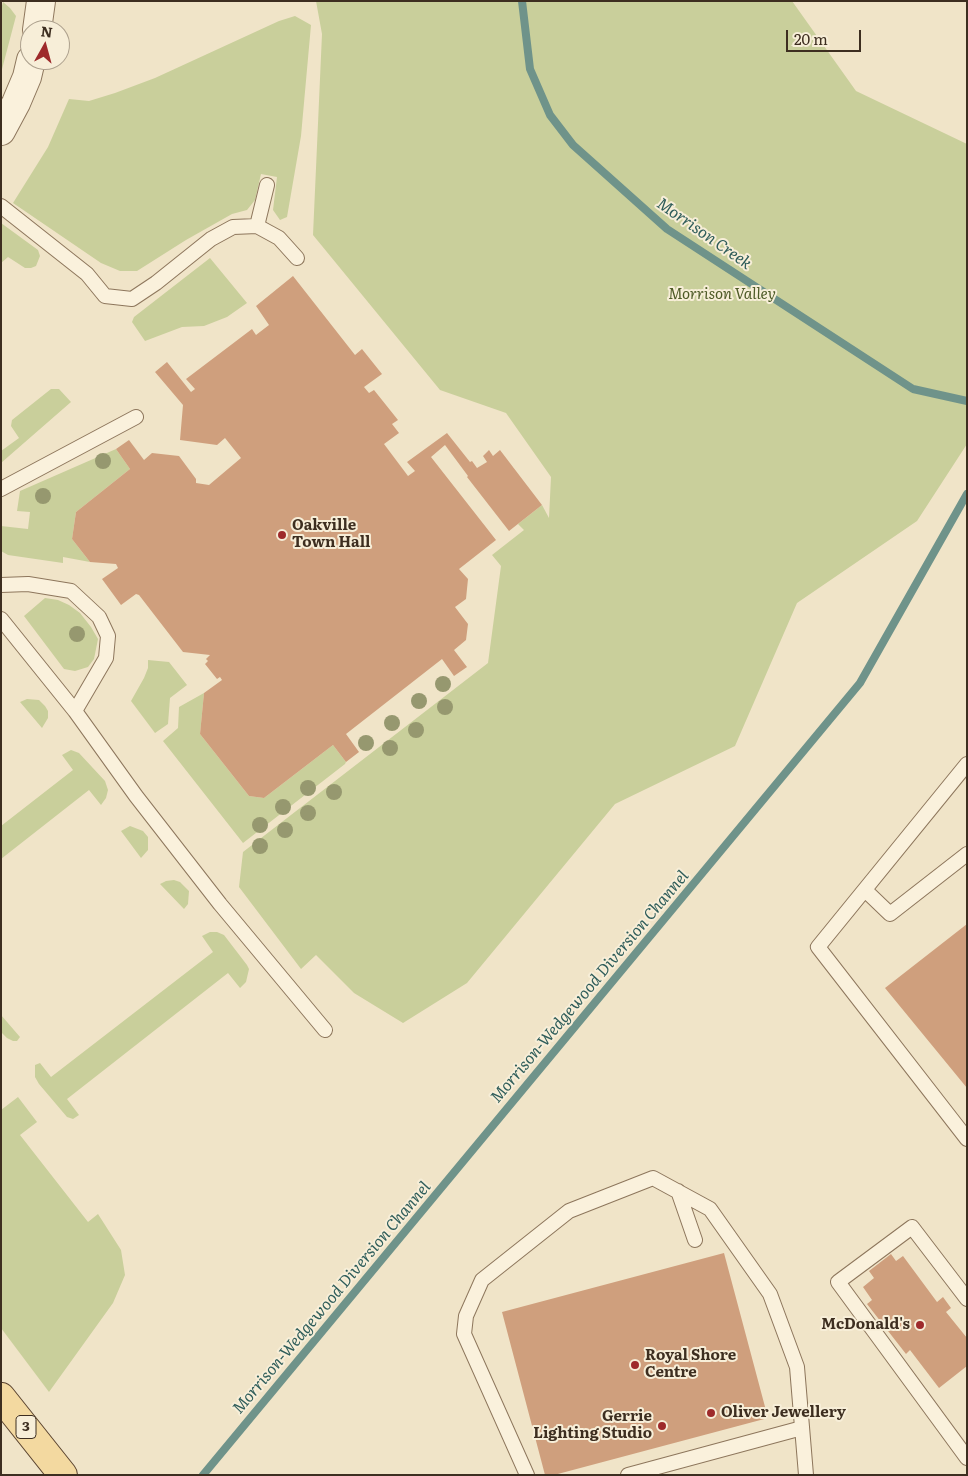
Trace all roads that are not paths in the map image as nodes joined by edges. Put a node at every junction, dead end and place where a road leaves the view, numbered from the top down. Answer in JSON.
{"nodes":[{"id":1,"x":41,"y":1,"type":"edge"},
{"id":2,"x":38,"y":20,"type":"edge"},
{"id":3,"x":28,"y":70,"type":"edge"},
{"id":4,"x":1,"y":131,"type":"edge"},
{"id":5,"x":267,"y":185,"type":"dead end"},
{"id":6,"x":1,"y":206,"type":"edge"},
{"id":7,"x":257,"y":226,"type":"junction"},
{"id":8,"x":297,"y":258,"type":"dead end"},
{"id":9,"x":136,"y":417,"type":"dead end"},
{"id":10,"x":1,"y":489,"type":"edge"},
{"id":11,"x":1,"y":585,"type":"edge"},
{"id":12,"x":1,"y":619,"type":"edge"},
{"id":13,"x":75,"y":711,"type":"junction"},
{"id":14,"x":967,"y":764,"type":"edge"},
{"id":15,"x":967,"y":854,"type":"edge"},
{"id":16,"x":865,"y":890,"type":"junction"},
{"id":17,"x":325,"y":1030,"type":"dead end"},
{"id":18,"x":967,"y":1139,"type":"edge"},
{"id":19,"x":678,"y":1192,"type":"junction"},
{"id":20,"x":695,"y":1240,"type":"dead end"},
{"id":21,"x":967,"y":1299,"type":"edge"},
{"id":22,"x":1,"y":1397,"type":"edge"},
{"id":23,"x":802,"y":1428,"type":"junction"},
{"id":24,"x":967,"y":1458,"type":"edge"},
{"id":25,"x":63,"y":1475,"type":"edge"},
{"id":26,"x":527,"y":1475,"type":"edge"},
{"id":27,"x":628,"y":1475,"type":"edge"},
{"id":28,"x":806,"y":1475,"type":"edge"}],
"edges":[{"from":1,"to":2,"type":"street"},
{"from":3,"to":4,"type":"street"},
{"from":5,"to":7,"type":"lane"},
{"from":6,"to":7,"type":"lane"},
{"from":7,"to":8,"type":"lane"},
{"from":9,"to":10,"type":"lane"},
{"from":11,"to":13,"type":"lane"},
{"from":12,"to":13,"type":"lane"},
{"from":13,"to":17,"type":"lane"},
{"from":14,"to":16,"type":"lane"},
{"from":15,"to":16,"type":"lane"},
{"from":16,"to":18,"type":"lane"},
{"from":19,"to":20,"type":"lane"},
{"from":19,"to":23,"type":"lane"},
{"from":19,"to":26,"type":"lane"},
{"from":21,"to":24,"type":"lane"},
{"from":22,"to":25,"type":"main road","number":"3"},
{"from":23,"to":27,"type":"lane"},
{"from":23,"to":28,"type":"lane"}]}
